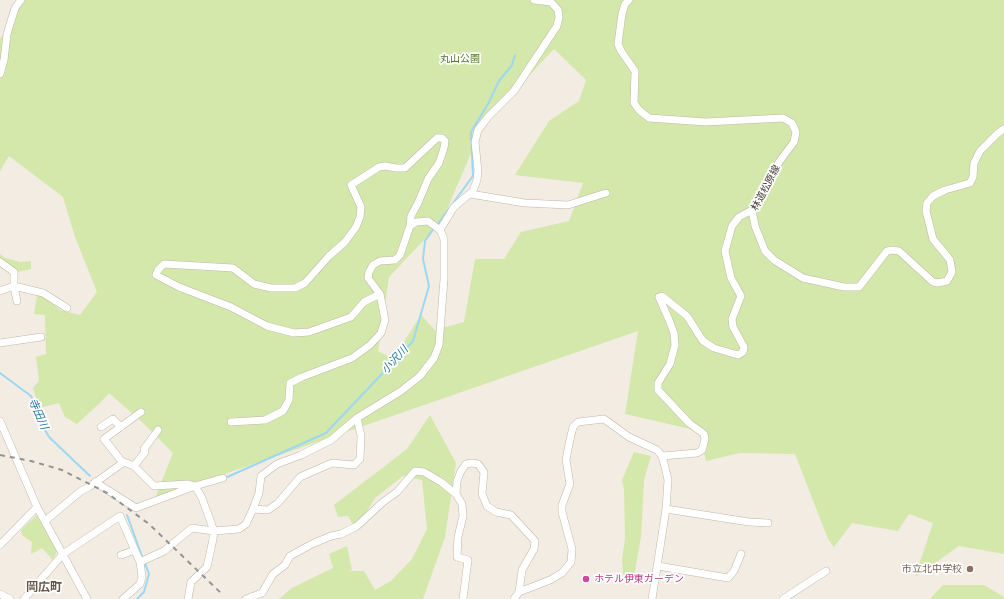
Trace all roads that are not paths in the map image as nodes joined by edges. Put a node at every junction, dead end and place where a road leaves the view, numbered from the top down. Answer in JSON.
{"nodes":[{"id":1,"x":22,"y":0,"type":"edge"},
{"id":2,"x":534,"y":0,"type":"edge"},
{"id":3,"x":629,"y":0,"type":"edge"},
{"id":4,"x":0,"y":74,"type":"edge"},
{"id":5,"x":1004,"y":129,"type":"edge"},
{"id":6,"x":606,"y":193,"type":"dead end"},
{"id":7,"x":470,"y":194,"type":"junction"},
{"id":8,"x":752,"y":210,"type":"junction"},
{"id":9,"x":410,"y":226,"type":"junction"},
{"id":10,"x":440,"y":230,"type":"junction"},
{"id":11,"x":0,"y":262,"type":"edge"},
{"id":12,"x":14,"y":287,"type":"junction"},
{"id":13,"x":0,"y":291,"type":"edge"},
{"id":14,"x":380,"y":294,"type":"junction"},
{"id":15,"x":17,"y":300,"type":"dead end"},
{"id":16,"x":67,"y":308,"type":"dead end"},
{"id":17,"x":41,"y":338,"type":"dead end"},
{"id":18,"x":0,"y":343,"type":"edge"},
{"id":19,"x":141,"y":412,"type":"dead end"},
{"id":20,"x":357,"y":418,"type":"junction"},
{"id":21,"x":0,"y":421,"type":"edge"},
{"id":22,"x":231,"y":422,"type":"dead end"},
{"id":23,"x":101,"y":427,"type":"dead end"},
{"id":24,"x":120,"y":427,"type":"junction"},
{"id":25,"x":158,"y":430,"type":"dead end"},
{"id":26,"x":662,"y":456,"type":"junction"},
{"id":27,"x":123,"y":463,"type":"junction"},
{"id":28,"x":134,"y":466,"type":"junction"},
{"id":29,"x":223,"y":478,"type":"dead end"},
{"id":30,"x":95,"y":482,"type":"junction"},
{"id":31,"x":197,"y":489,"type":"junction"},
{"id":32,"x":456,"y":494,"type":"junction"},
{"id":33,"x":37,"y":507,"type":"junction"},
{"id":34,"x":253,"y":509,"type":"junction"},
{"id":35,"x":666,"y":509,"type":"junction"},
{"id":36,"x":45,"y":521,"type":"junction"},
{"id":37,"x":768,"y":523,"type":"dead end"},
{"id":38,"x":214,"y":531,"type":"junction"},
{"id":39,"x":0,"y":545,"type":"edge"},
{"id":40,"x":135,"y":550,"type":"junction"},
{"id":41,"x":63,"y":554,"type":"junction"},
{"id":42,"x":742,"y":554,"type":"dead end"},
{"id":43,"x":121,"y":556,"type":"dead end"},
{"id":44,"x":143,"y":560,"type":"junction"},
{"id":45,"x":658,"y":566,"type":"junction"},
{"id":46,"x":826,"y":571,"type":"dead end"},
{"id":47,"x":519,"y":592,"type":"junction"},
{"id":48,"x":0,"y":594,"type":"edge"},
{"id":49,"x":10,"y":599,"type":"edge"},
{"id":50,"x":24,"y":599,"type":"edge"},
{"id":51,"x":86,"y":599,"type":"edge"},
{"id":52,"x":123,"y":599,"type":"edge"},
{"id":53,"x":188,"y":599,"type":"edge"},
{"id":54,"x":246,"y":599,"type":"edge"},
{"id":55,"x":463,"y":599,"type":"edge"},
{"id":56,"x":514,"y":599,"type":"edge"},
{"id":57,"x":652,"y":599,"type":"edge"},
{"id":58,"x":782,"y":599,"type":"edge"}],
"edges":[{"from":1,"to":4,"type":"street"},
{"from":2,"to":7,"type":"street"},
{"from":3,"to":8,"type":"street","name":"林道松原線"},
{"from":5,"to":8,"type":"street","name":"林道松原線"},
{"from":6,"to":7,"type":"street"},
{"from":7,"to":10,"type":"street"},
{"from":8,"to":26,"type":"street"},
{"from":9,"to":10,"type":"street"},
{"from":9,"to":14,"type":"street"},
{"from":9,"to":14,"type":"street"},
{"from":10,"to":20,"type":"street"},
{"from":11,"to":12,"type":"street"},
{"from":12,"to":13,"type":"street"},
{"from":12,"to":15,"type":"street"},
{"from":12,"to":16,"type":"street"},
{"from":14,"to":22,"type":"street"},
{"from":17,"to":18,"type":"street"},
{"from":19,"to":24,"type":"street"},
{"from":20,"to":34,"type":"street"},
{"from":20,"to":34,"type":"street"},
{"from":21,"to":33,"type":"street"},
{"from":23,"to":24,"type":"street"},
{"from":24,"to":27,"type":"street"},
{"from":25,"to":28,"type":"street"},
{"from":26,"to":35,"type":"street"},
{"from":26,"to":47,"type":"street"},
{"from":27,"to":28,"type":"street"},
{"from":27,"to":30,"type":"street"},
{"from":28,"to":31,"type":"street"},
{"from":29,"to":31,"type":"street"},
{"from":30,"to":31,"type":"street"},
{"from":30,"to":36,"type":"street"},
{"from":31,"to":38,"type":"street"},
{"from":32,"to":47,"type":"street"},
{"from":32,"to":54,"type":"street"},
{"from":32,"to":55,"type":"street"},
{"from":33,"to":36,"type":"street"},
{"from":33,"to":39,"type":"street"},
{"from":34,"to":38,"type":"street"},
{"from":35,"to":37,"type":"street"},
{"from":35,"to":45,"type":"street"},
{"from":36,"to":41,"type":"street"},
{"from":38,"to":44,"type":"street"},
{"from":38,"to":53,"type":"street"},
{"from":40,"to":41,"type":"street"},
{"from":40,"to":43,"type":"street"},
{"from":40,"to":44,"type":"street"},
{"from":41,"to":50,"type":"street"},
{"from":41,"to":51,"type":"street"},
{"from":42,"to":45,"type":"street"},
{"from":44,"to":52,"type":"street"},
{"from":45,"to":57,"type":"street"},
{"from":46,"to":58,"type":"street"},
{"from":47,"to":56,"type":"street"},
{"from":48,"to":49,"type":"street"}]}
